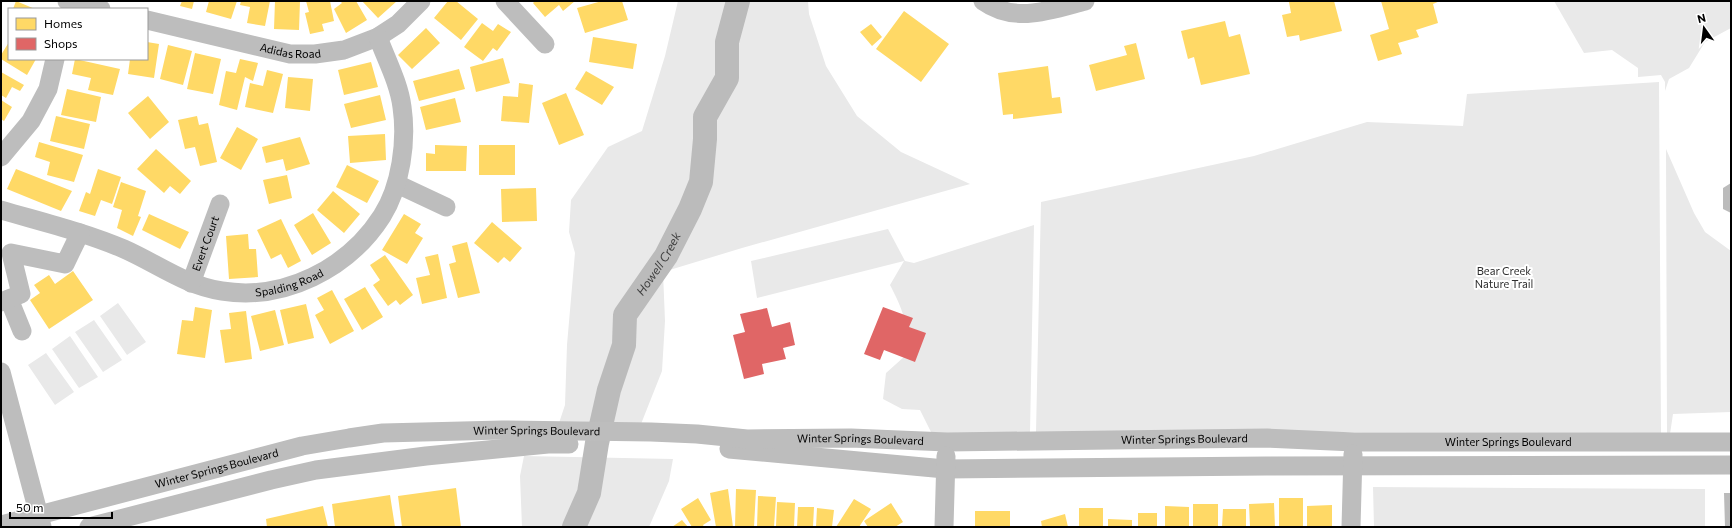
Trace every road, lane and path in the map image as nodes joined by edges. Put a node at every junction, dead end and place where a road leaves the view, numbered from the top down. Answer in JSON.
{"nodes":[{"id":1,"x":68,"y":1,"type":"edge"},
{"id":2,"x":421,"y":1,"type":"edge"},
{"id":3,"x":505,"y":1,"type":"edge"},
{"id":4,"x":983,"y":1,"type":"edge"},
{"id":5,"x":1086,"y":1,"type":"edge"},
{"id":6,"x":97,"y":8,"type":"edge"},
{"id":7,"x":148,"y":20,"type":"edge"},
{"id":8,"x":378,"y":37,"type":"junction"},
{"id":9,"x":545,"y":44,"type":"dead end"},
{"id":10,"x":55,"y":60,"type":"edge"},
{"id":11,"x":1,"y":157,"type":"edge"},
{"id":12,"x":397,"y":184,"type":"junction"},
{"id":13,"x":220,"y":204,"type":"dead end"},
{"id":14,"x":446,"y":207,"type":"dead end"},
{"id":15,"x":1,"y":210,"type":"edge"},
{"id":16,"x":80,"y":233,"type":"junction"},
{"id":17,"x":192,"y":283,"type":"junction"},
{"id":18,"x":5,"y":300,"type":"edge"},
{"id":19,"x":22,"y":331,"type":"dead end"},
{"id":20,"x":1,"y":372,"type":"edge"},
{"id":21,"x":596,"y":438,"type":"junction"},
{"id":22,"x":650,"y":438,"type":"junction"},
{"id":23,"x":947,"y":442,"type":"junction"},
{"id":24,"x":1354,"y":442,"type":"junction"},
{"id":25,"x":1731,"y":442,"type":"edge"},
{"id":26,"x":1731,"y":465,"type":"edge"},
{"id":27,"x":1352,"y":466,"type":"junction"},
{"id":28,"x":945,"y":469,"type":"junction"},
{"id":29,"x":41,"y":521,"type":"edge"},
{"id":30,"x":1,"y":525,"type":"edge"},
{"id":31,"x":88,"y":527,"type":"edge"},
{"id":32,"x":944,"y":527,"type":"edge"},
{"id":33,"x":1351,"y":527,"type":"edge"}],
"edges":[{"from":1,"to":6,"type":"street"},
{"from":2,"to":8,"type":"street","name":"Adidas Road"},
{"from":3,"to":9,"type":"street"},
{"from":4,"to":5,"type":"street"},
{"from":7,"to":8,"type":"street","name":"Adidas Road"},
{"from":8,"to":12,"type":"street","name":"Spalding Road"},
{"from":10,"to":11,"type":"street"},
{"from":12,"to":14,"type":"street"},
{"from":12,"to":17,"type":"street","name":"Spalding Road"},
{"from":13,"to":17,"type":"street","name":"Evert Court"},
{"from":15,"to":16,"type":"street","name":"Spalding Road"},
{"from":16,"to":17,"type":"street","name":"Spalding Road"},
{"from":16,"to":18,"type":"street"},
{"from":18,"to":19,"type":"street"},
{"from":20,"to":29,"type":"street"},
{"from":21,"to":22,"type":"street","name":"Winter Springs Boulevard"},
{"from":21,"to":29,"type":"street","name":"Winter Springs Boulevard"},
{"from":21,"to":31,"type":"street","name":"Winter Springs Boulevard"},
{"from":22,"to":23,"type":"street","name":"Winter Springs Boulevard"},
{"from":22,"to":28,"type":"street","name":"Winter Springs Boulevard"},
{"from":23,"to":24,"type":"street","name":"Winter Springs Boulevard"},
{"from":23,"to":28,"type":"street"},
{"from":24,"to":25,"type":"street","name":"Winter Springs Boulevard"},
{"from":24,"to":27,"type":"street"},
{"from":26,"to":27,"type":"street","name":"Winter Springs Boulevard"},
{"from":27,"to":28,"type":"street","name":"Winter Springs Boulevard"},
{"from":27,"to":33,"type":"street"},
{"from":28,"to":32,"type":"street"},
{"from":29,"to":30,"type":"street","name":"Winter Springs Boulevard"}]}
